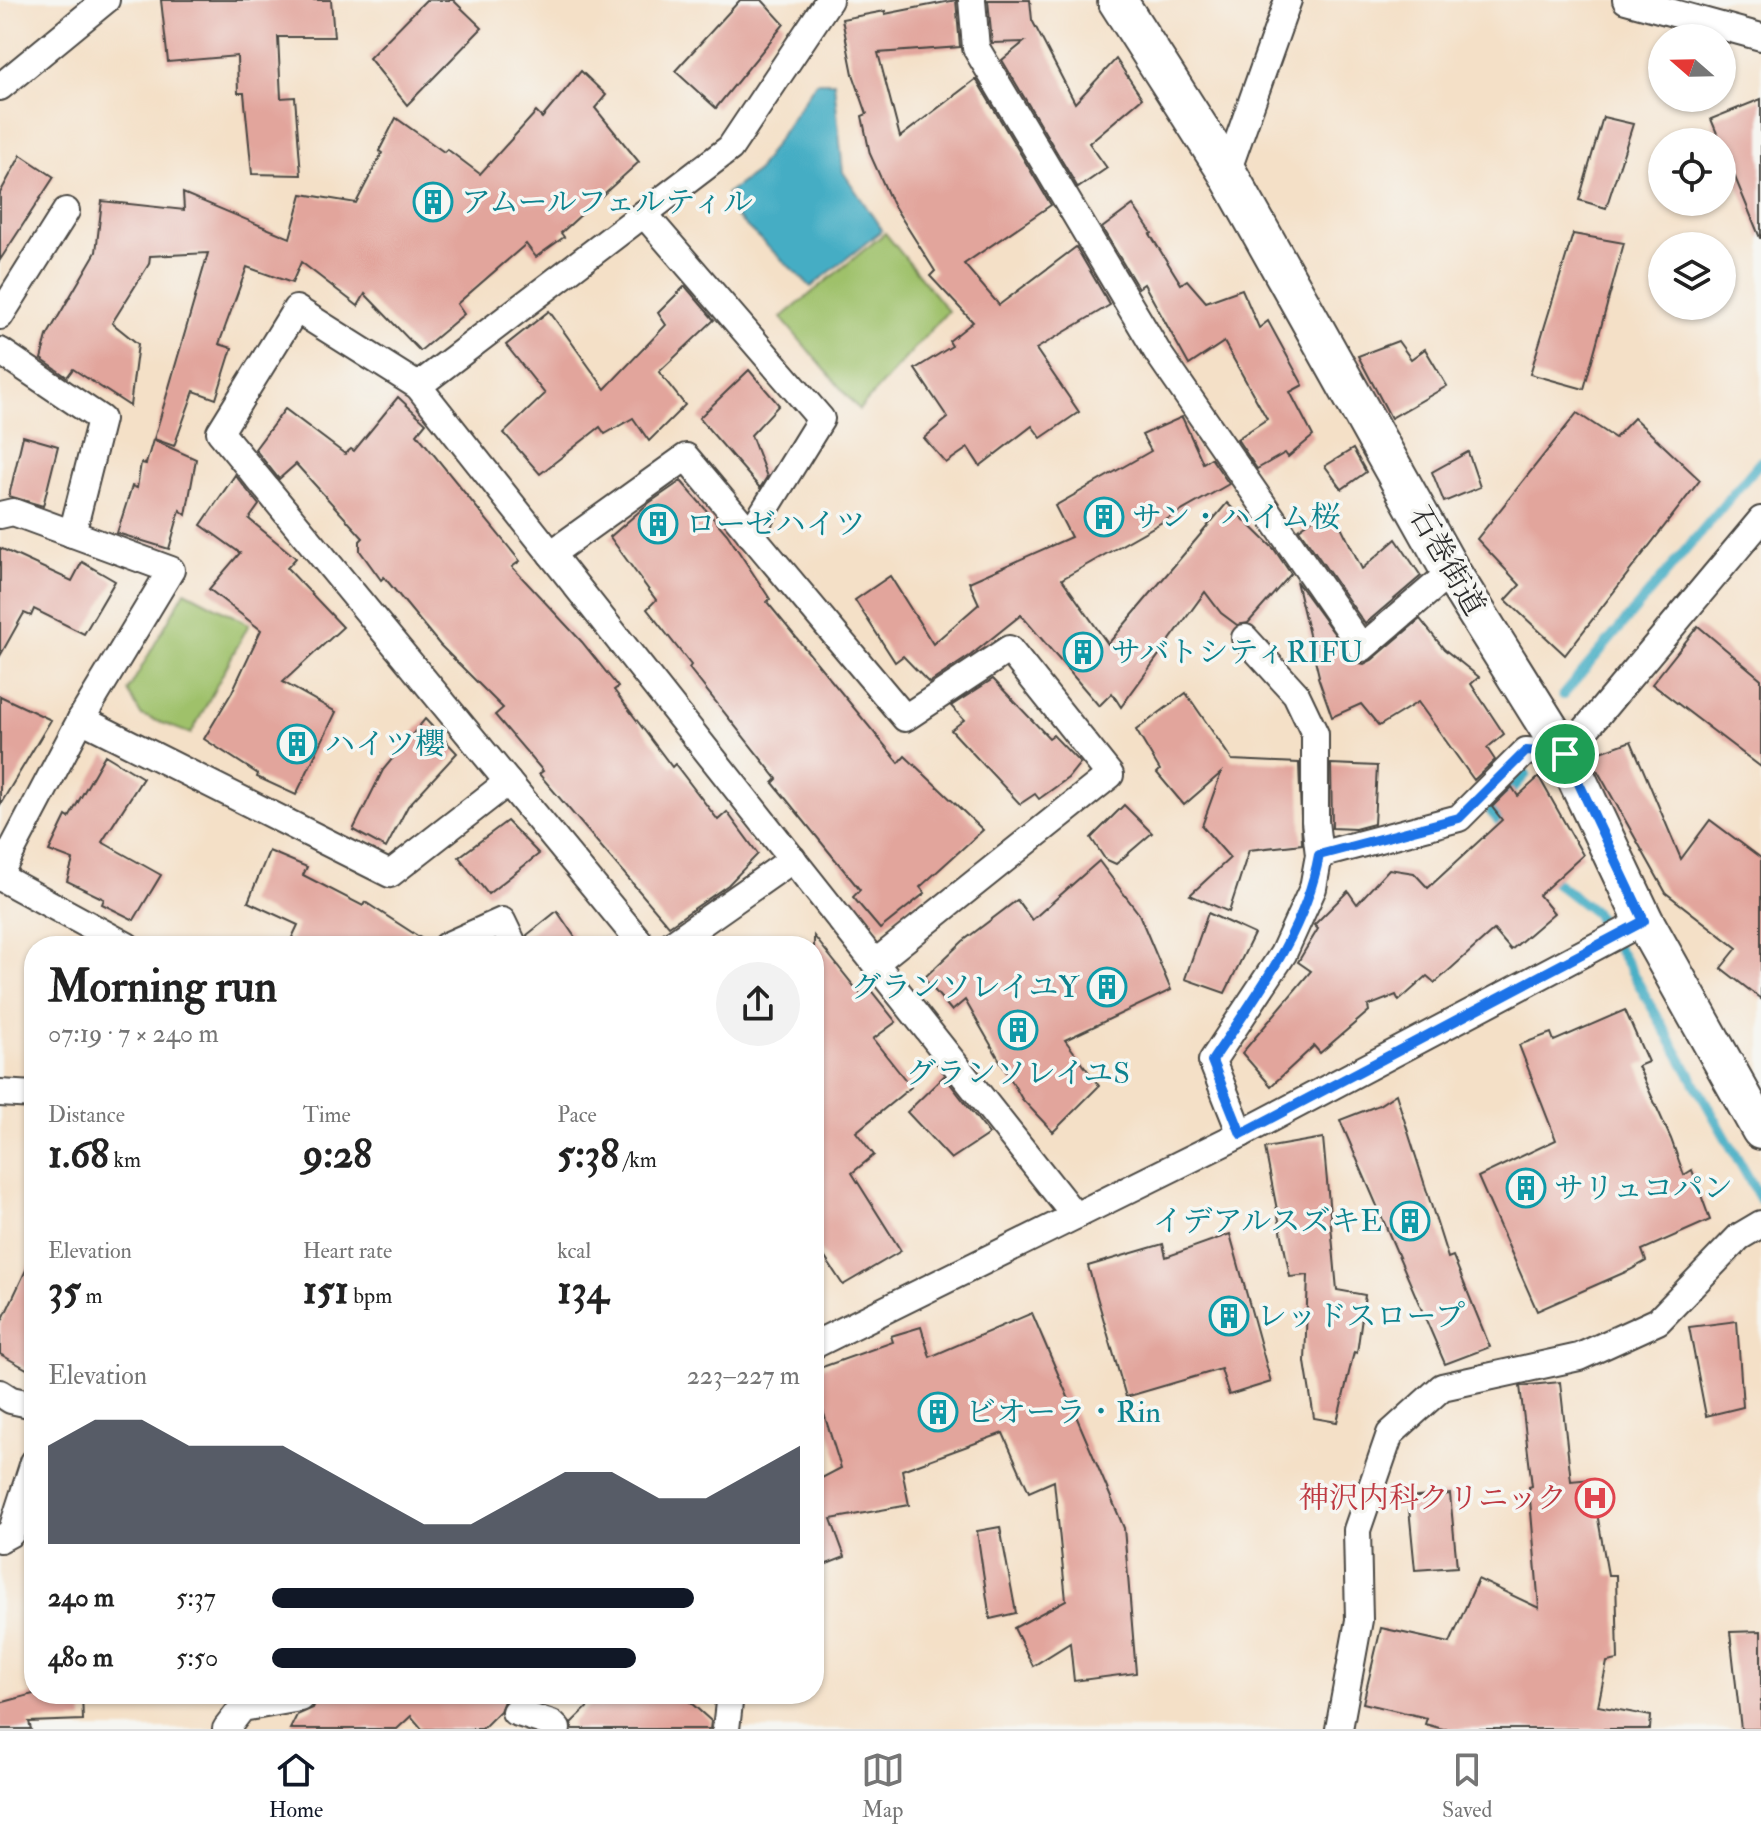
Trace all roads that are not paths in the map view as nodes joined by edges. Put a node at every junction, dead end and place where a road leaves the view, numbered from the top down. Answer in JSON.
{"nodes":[{"id":1,"x":106,"y":0,"type":"edge"},
{"id":2,"x":829,"y":0,"type":"edge"},
{"id":3,"x":972,"y":0,"type":"edge"},
{"id":4,"x":1117,"y":0,"type":"edge"},
{"id":5,"x":1288,"y":0,"type":"edge"},
{"id":6,"x":1626,"y":0,"type":"edge"},
{"id":7,"x":1761,"y":37,"type":"edge"},
{"id":8,"x":0,"y":87,"type":"edge"},
{"id":9,"x":1227,"y":172,"type":"junction"},
{"id":10,"x":66,"y":211,"type":"dead end"},
{"id":11,"x":644,"y":214,"type":"junction"},
{"id":12,"x":0,"y":316,"type":"edge"},
{"id":13,"x":0,"y":351,"type":"edge"},
{"id":14,"x":418,"y":386,"type":"junction"},
{"id":15,"x":0,"y":515,"type":"edge"},
{"id":16,"x":1761,"y":520,"type":"edge"},
{"id":17,"x":72,"y":534,"type":"junction"},
{"id":18,"x":750,"y":534,"type":"junction"},
{"id":19,"x":551,"y":554,"type":"junction"},
{"id":20,"x":1451,"y":572,"type":"junction"},
{"id":21,"x":1245,"y":638,"type":"dead end"},
{"id":22,"x":81,"y":719,"type":"junction"},
{"id":23,"x":1565,"y":754,"type":"junction"},
{"id":24,"x":508,"y":782,"type":"junction"},
{"id":25,"x":1319,"y":855,"type":"junction"},
{"id":26,"x":793,"y":859,"type":"junction"},
{"id":27,"x":0,"y":875,"type":"edge"},
{"id":28,"x":1638,"y":924,"type":"junction"},
{"id":29,"x":109,"y":936,"type":"edge"},
{"id":30,"x":468,"y":936,"type":"edge"},
{"id":31,"x":509,"y":936,"type":"edge"},
{"id":32,"x":635,"y":936,"type":"edge"},
{"id":33,"x":683,"y":936,"type":"edge"},
{"id":34,"x":875,"y":963,"type":"junction"},
{"id":35,"x":0,"y":1093,"type":"edge"},
{"id":36,"x":24,"y":1094,"type":"edge"},
{"id":37,"x":1761,"y":1130,"type":"edge"},
{"id":38,"x":1241,"y":1134,"type":"junction"},
{"id":39,"x":1075,"y":1216,"type":"junction"},
{"id":40,"x":1756,"y":1227,"type":"edge"},
{"id":41,"x":824,"y":1340,"type":"edge"},
{"id":42,"x":0,"y":1393,"type":"edge"},
{"id":43,"x":24,"y":1403,"type":"edge"},
{"id":44,"x":24,"y":1493,"type":"edge"},
{"id":45,"x":0,"y":1539,"type":"edge"},
{"id":46,"x":265,"y":1704,"type":"edge"},
{"id":47,"x":729,"y":1704,"type":"edge"},
{"id":48,"x":515,"y":1712,"type":"dead end"},
{"id":49,"x":226,"y":1729,"type":"edge"},
{"id":50,"x":557,"y":1729,"type":"edge"},
{"id":51,"x":726,"y":1729,"type":"edge"},
{"id":52,"x":1339,"y":1729,"type":"edge"}],
"edges":[{"from":1,"to":8,"type":"street"},
{"from":2,"to":11,"type":"street"},
{"from":3,"to":20,"type":"street"},
{"from":4,"to":9,"type":"street","name":"石巻街道"},
{"from":5,"to":9,"type":"street"},
{"from":6,"to":7,"type":"street"},
{"from":9,"to":20,"type":"street","name":"石巻街道"},
{"from":10,"to":12,"type":"street"},
{"from":11,"to":14,"type":"street"},
{"from":11,"to":18,"type":"street"},
{"from":13,"to":17,"type":"street"},
{"from":14,"to":19,"type":"street"},
{"from":14,"to":24,"type":"street"},
{"from":15,"to":17,"type":"street"},
{"from":16,"to":23,"type":"street"},
{"from":17,"to":22,"type":"street"},
{"from":18,"to":19,"type":"street"},
{"from":18,"to":34,"type":"street"},
{"from":19,"to":26,"type":"street"},
{"from":20,"to":23,"type":"street","name":"石巻街道"},
{"from":21,"to":25,"type":"street"},
{"from":22,"to":24,"type":"street"},
{"from":22,"to":27,"type":"street"},
{"from":23,"to":25,"type":"street"},
{"from":23,"to":28,"type":"street","name":"石巻街道"},
{"from":24,"to":32,"type":"street"},
{"from":25,"to":38,"type":"street"},
{"from":26,"to":33,"type":"street"},
{"from":26,"to":34,"type":"street"},
{"from":27,"to":29,"type":"street"},
{"from":28,"to":37,"type":"street","name":"石巻街道"},
{"from":28,"to":38,"type":"street"},
{"from":30,"to":31,"type":"street"},
{"from":34,"to":39,"type":"street"},
{"from":35,"to":36,"type":"street"},
{"from":38,"to":39,"type":"street"},
{"from":39,"to":41,"type":"street"},
{"from":40,"to":52,"type":"street"},
{"from":42,"to":43,"type":"street"},
{"from":44,"to":45,"type":"street"},
{"from":46,"to":49,"type":"street"},
{"from":47,"to":51,"type":"street"},
{"from":48,"to":50,"type":"street"}]}
